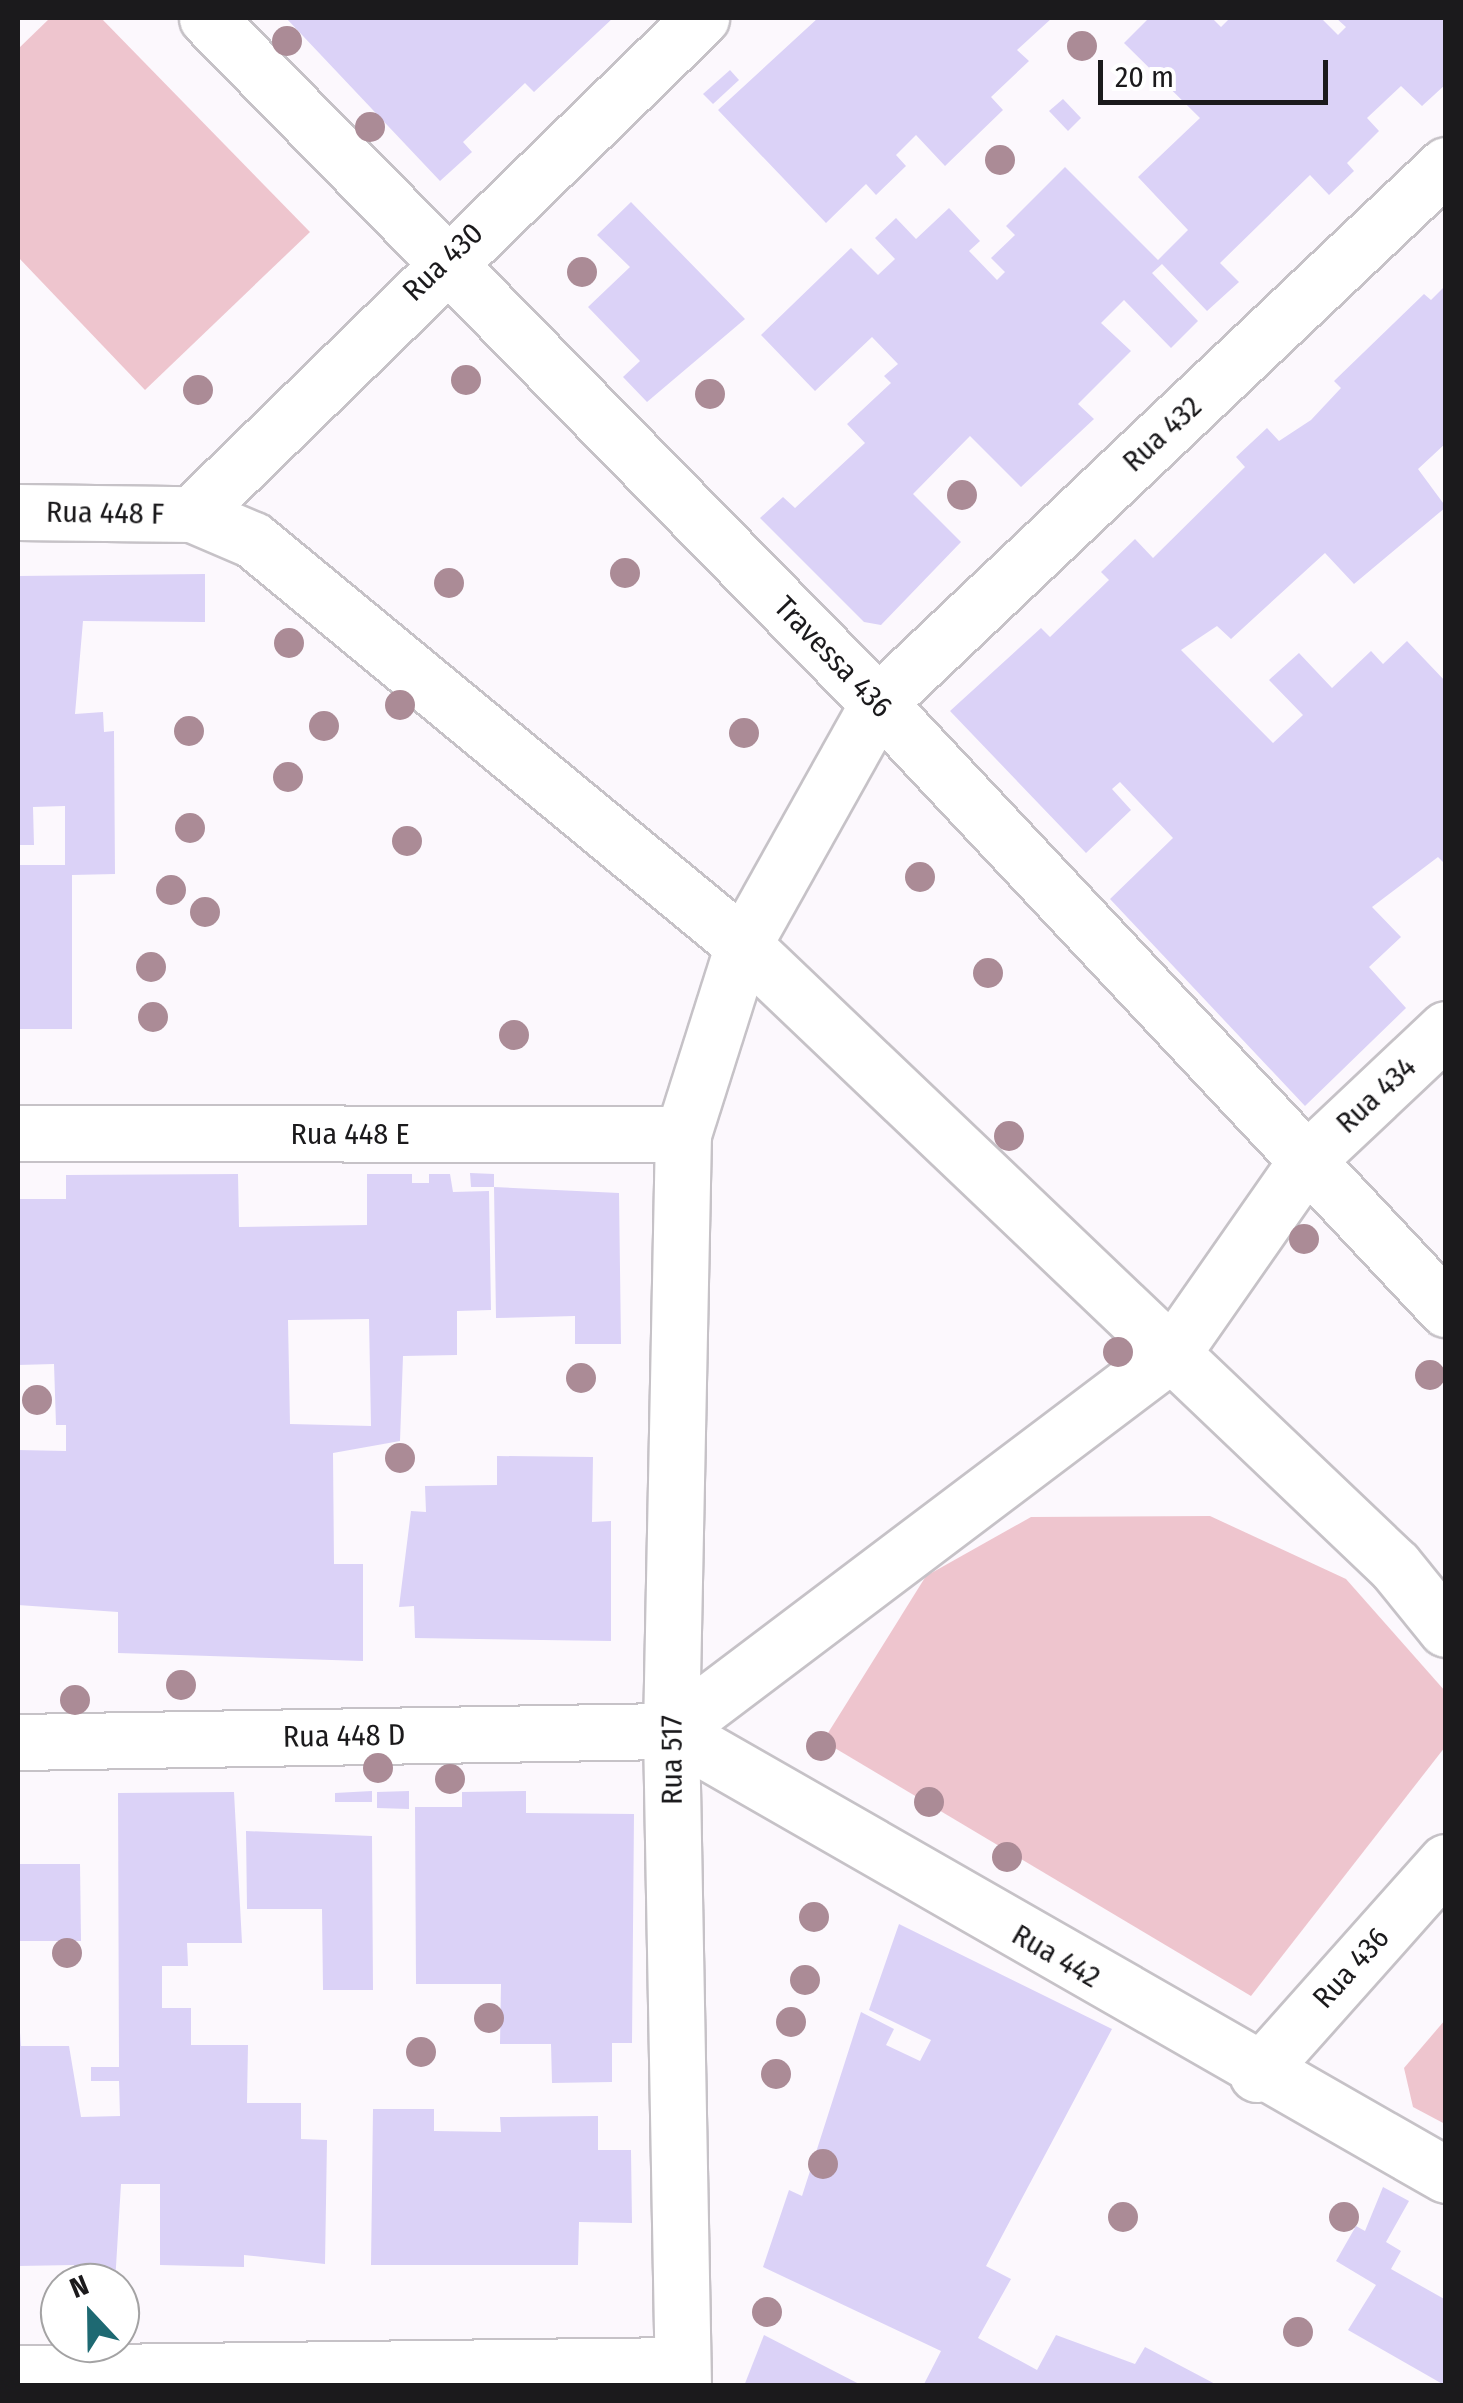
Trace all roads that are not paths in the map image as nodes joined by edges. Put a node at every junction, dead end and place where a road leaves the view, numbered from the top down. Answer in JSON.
{"nodes":[{"id":1,"x":208,"y":18,"type":"edge"},
{"id":2,"x":701,"y":18,"type":"edge"},
{"id":3,"x":1446,"y":165,"type":"edge"},
{"id":4,"x":446,"y":257,"type":"junction"},
{"id":5,"x":18,"y":512,"type":"edge"},
{"id":6,"x":192,"y":514,"type":"junction"},
{"id":7,"x":878,"y":704,"type":"junction"},
{"id":8,"x":743,"y":945,"type":"junction"},
{"id":9,"x":1446,"y":1029,"type":"edge"},
{"id":10,"x":18,"y":1133,"type":"edge"},
{"id":11,"x":683,"y":1134,"type":"junction"},
{"id":12,"x":1307,"y":1160,"type":"junction"},
{"id":13,"x":1446,"y":1309,"type":"edge"},
{"id":14,"x":1173,"y":1352,"type":"junction"},
{"id":15,"x":1446,"y":1629,"type":"edge"},
{"id":16,"x":671,"y":1731,"type":"junction"},
{"id":17,"x":18,"y":1742,"type":"edge"},
{"id":18,"x":1446,"y":1862,"type":"edge"},
{"id":19,"x":1257,"y":2074,"type":"junction"},
{"id":20,"x":1446,"y":2176,"type":"edge"},
{"id":21,"x":18,"y":2374,"type":"edge"},
{"id":22,"x":682,"y":2375,"type":"edge"}],
"edges":[{"from":1,"to":4,"type":"street","name":"Travessa 436"},
{"from":2,"to":4,"type":"street","name":"Rua 430"},
{"from":3,"to":7,"type":"street","name":"Rua 432"},
{"from":4,"to":6,"type":"street","name":"Rua 430"},
{"from":4,"to":7,"type":"street","name":"Travessa 436"},
{"from":5,"to":6,"type":"street","name":"Rua 448 F"},
{"from":6,"to":8,"type":"street"},
{"from":7,"to":8,"type":"street","name":"Rua 432"},
{"from":7,"to":12,"type":"street","name":"Travessa 436"},
{"from":8,"to":11,"type":"street","name":"Rua 517"},
{"from":8,"to":14,"type":"street"},
{"from":9,"to":12,"type":"street","name":"Rua 434"},
{"from":10,"to":11,"type":"street","name":"Rua 448 E"},
{"from":11,"to":16,"type":"street","name":"Rua 517"},
{"from":12,"to":13,"type":"street","name":"Travessa 436"},
{"from":12,"to":14,"type":"street","name":"Rua 434"},
{"from":14,"to":15,"type":"street"},
{"from":14,"to":16,"type":"street","name":"Rua 434"},
{"from":16,"to":17,"type":"street","name":"Rua 448 D"},
{"from":16,"to":19,"type":"street","name":"Rua 442"},
{"from":16,"to":22,"type":"street","name":"Rua 517"},
{"from":18,"to":19,"type":"street","name":"Rua 436"},
{"from":19,"to":20,"type":"street","name":"Rua 442"},
{"from":21,"to":22,"type":"street"}]}
